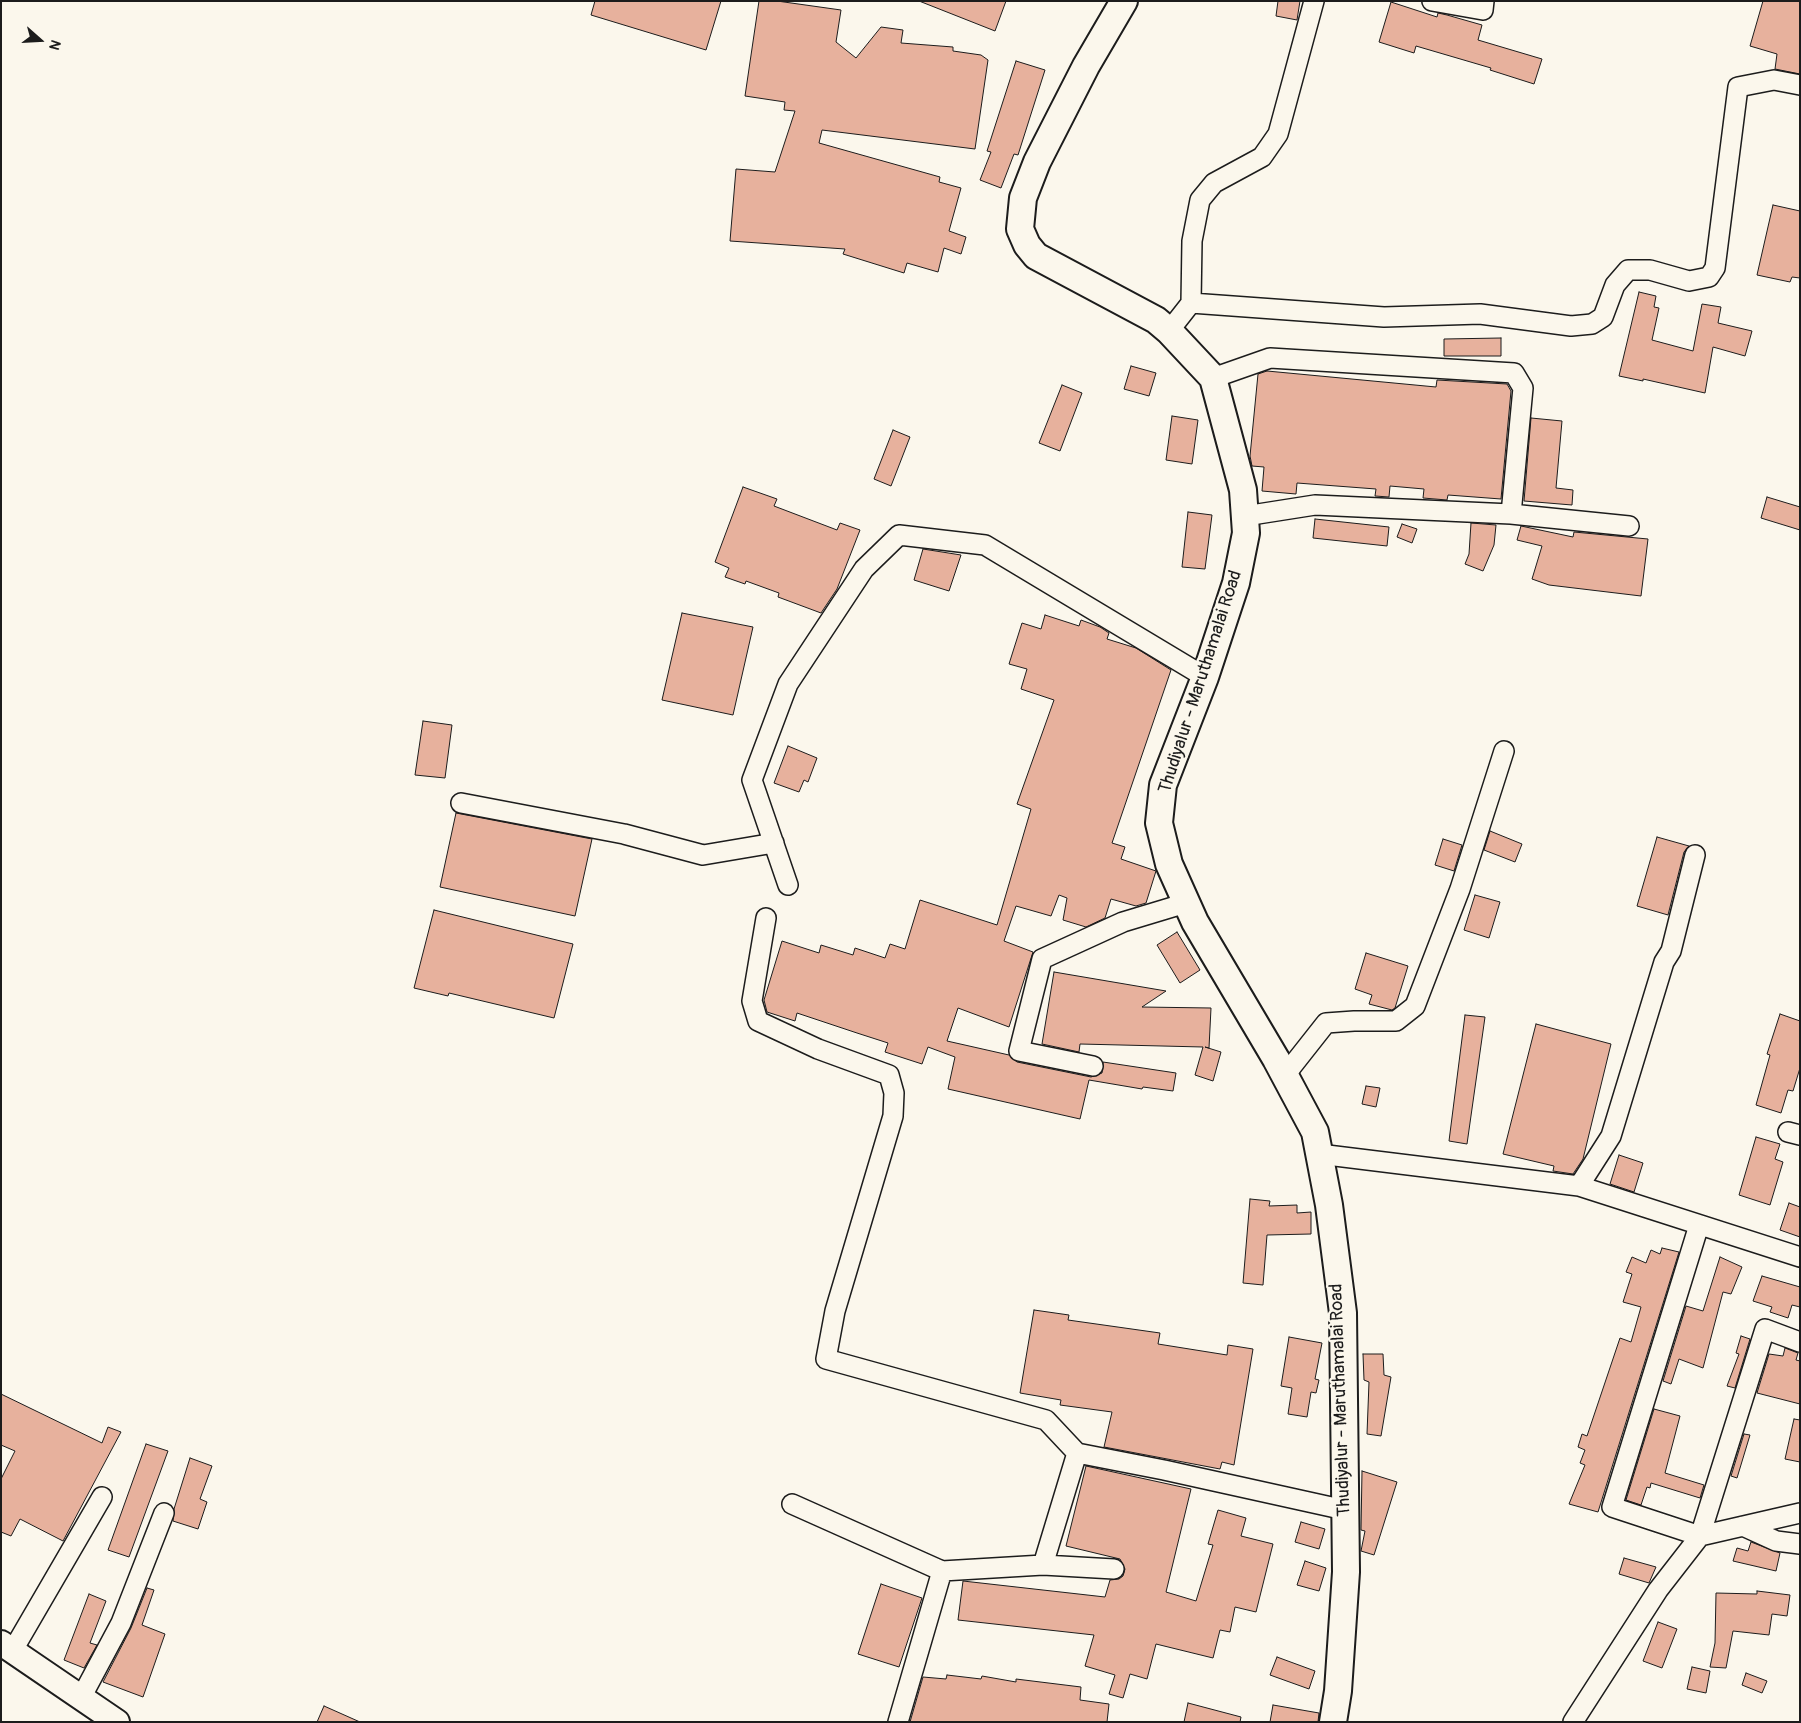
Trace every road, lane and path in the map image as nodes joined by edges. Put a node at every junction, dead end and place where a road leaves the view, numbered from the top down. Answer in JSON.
{"nodes":[{"id":1,"x":1124,"y":1,"type":"edge"},
{"id":2,"x":1314,"y":1,"type":"edge"},
{"id":3,"x":1432,"y":1,"type":"edge"},
{"id":4,"x":1484,"y":1,"type":"edge"},
{"id":5,"x":1800,"y":85,"type":"edge"},
{"id":6,"x":1191,"y":303,"type":"junction"},
{"id":7,"x":1169,"y":331,"type":"junction"},
{"id":8,"x":1213,"y":378,"type":"junction"},
{"id":9,"x":1511,"y":514,"type":"junction"},
{"id":10,"x":1245,"y":516,"type":"junction"},
{"id":11,"x":1629,"y":526,"type":"dead end"},
{"id":12,"x":1204,"y":677,"type":"junction"},
{"id":13,"x":1504,"y":751,"type":"dead end"},
{"id":14,"x":461,"y":803,"type":"dead end"},
{"id":15,"x":774,"y":843,"type":"junction"},
{"id":16,"x":1695,"y":855,"type":"dead end"},
{"id":17,"x":788,"y":886,"type":"dead end"},
{"id":18,"x":1186,"y":903,"type":"junction"},
{"id":19,"x":766,"y":918,"type":"dead end"},
{"id":20,"x":1092,"y":1066,"type":"dead end"},
{"id":21,"x":1285,"y":1075,"type":"junction"},
{"id":22,"x":1319,"y":1154,"type":"junction"},
{"id":23,"x":1579,"y":1186,"type":"junction"},
{"id":24,"x":1699,"y":1225,"type":"junction"},
{"id":25,"x":1800,"y":1258,"type":"edge"},
{"id":26,"x":1800,"y":1342,"type":"edge"},
{"id":27,"x":1077,"y":1453,"type":"junction"},
{"id":28,"x":102,"y":1497,"type":"dead end"},
{"id":29,"x":792,"y":1504,"type":"dead end"},
{"id":30,"x":1345,"y":1510,"type":"junction"},
{"id":31,"x":164,"y":1513,"type":"dead end"},
{"id":32,"x":1800,"y":1513,"type":"edge"},
{"id":33,"x":1743,"y":1526,"type":"junction"},
{"id":34,"x":1700,"y":1536,"type":"junction"},
{"id":35,"x":1800,"y":1544,"type":"edge"},
{"id":36,"x":1043,"y":1565,"type":"junction"},
{"id":37,"x":1114,"y":1569,"type":"dead end"},
{"id":38,"x":942,"y":1571,"type":"junction"},
{"id":39,"x":7,"y":1647,"type":"edge"},
{"id":40,"x":82,"y":1696,"type":"junction"},
{"id":41,"x":117,"y":1722,"type":"edge"},
{"id":42,"x":898,"y":1722,"type":"edge"},
{"id":43,"x":1333,"y":1722,"type":"edge"},
{"id":44,"x":1573,"y":1722,"type":"edge"}],
"edges":[{"from":1,"to":7,"type":"main road","name":"Thudiyalur - Maruthamalai Road"},
{"from":2,"to":6,"type":"street"},
{"from":3,"to":4,"type":"street"},
{"from":5,"to":6,"type":"street"},
{"from":6,"to":7,"type":"street"},
{"from":7,"to":8,"type":"main road","name":"Thudiyalur - Maruthamalai Road"},
{"from":8,"to":9,"type":"street"},
{"from":8,"to":10,"type":"main road","name":"Thudiyalur - Maruthamalai Road"},
{"from":9,"to":10,"type":"street"},
{"from":9,"to":11,"type":"street"},
{"from":10,"to":12,"type":"main road","name":"Thudiyalur - Maruthamalai Road"},
{"from":12,"to":15,"type":"street"},
{"from":12,"to":18,"type":"main road","name":"Thudiyalur - Maruthamalai Road"},
{"from":13,"to":21,"type":"street"},
{"from":14,"to":15,"type":"street"},
{"from":15,"to":17,"type":"street"},
{"from":16,"to":23,"type":"street"},
{"from":18,"to":20,"type":"street"},
{"from":18,"to":21,"type":"main road","name":"Thudiyalur - Maruthamalai Road"},
{"from":19,"to":27,"type":"street"},
{"from":21,"to":22,"type":"main road","name":"Thudiyalur - Maruthamalai Road"},
{"from":22,"to":23,"type":"street"},
{"from":22,"to":30,"type":"main road","name":"Thudiyalur - Maruthamalai Road"},
{"from":23,"to":24,"type":"street"},
{"from":24,"to":25,"type":"street"},
{"from":24,"to":34,"type":"street"},
{"from":26,"to":34,"type":"street"},
{"from":27,"to":30,"type":"street"},
{"from":27,"to":36,"type":"street"},
{"from":28,"to":39,"type":"street"},
{"from":29,"to":38,"type":"street"},
{"from":30,"to":43,"type":"main road","name":"Thudiyalur - Maruthamalai Road"},
{"from":31,"to":40,"type":"street"},
{"from":32,"to":33,"type":"street"},
{"from":33,"to":34,"type":"street"},
{"from":33,"to":35,"type":"street"},
{"from":34,"to":44,"type":"street"},
{"from":36,"to":37,"type":"street"},
{"from":36,"to":38,"type":"street"},
{"from":38,"to":42,"type":"street"},
{"from":39,"to":40,"type":"street"},
{"from":40,"to":41,"type":"street"}]}
